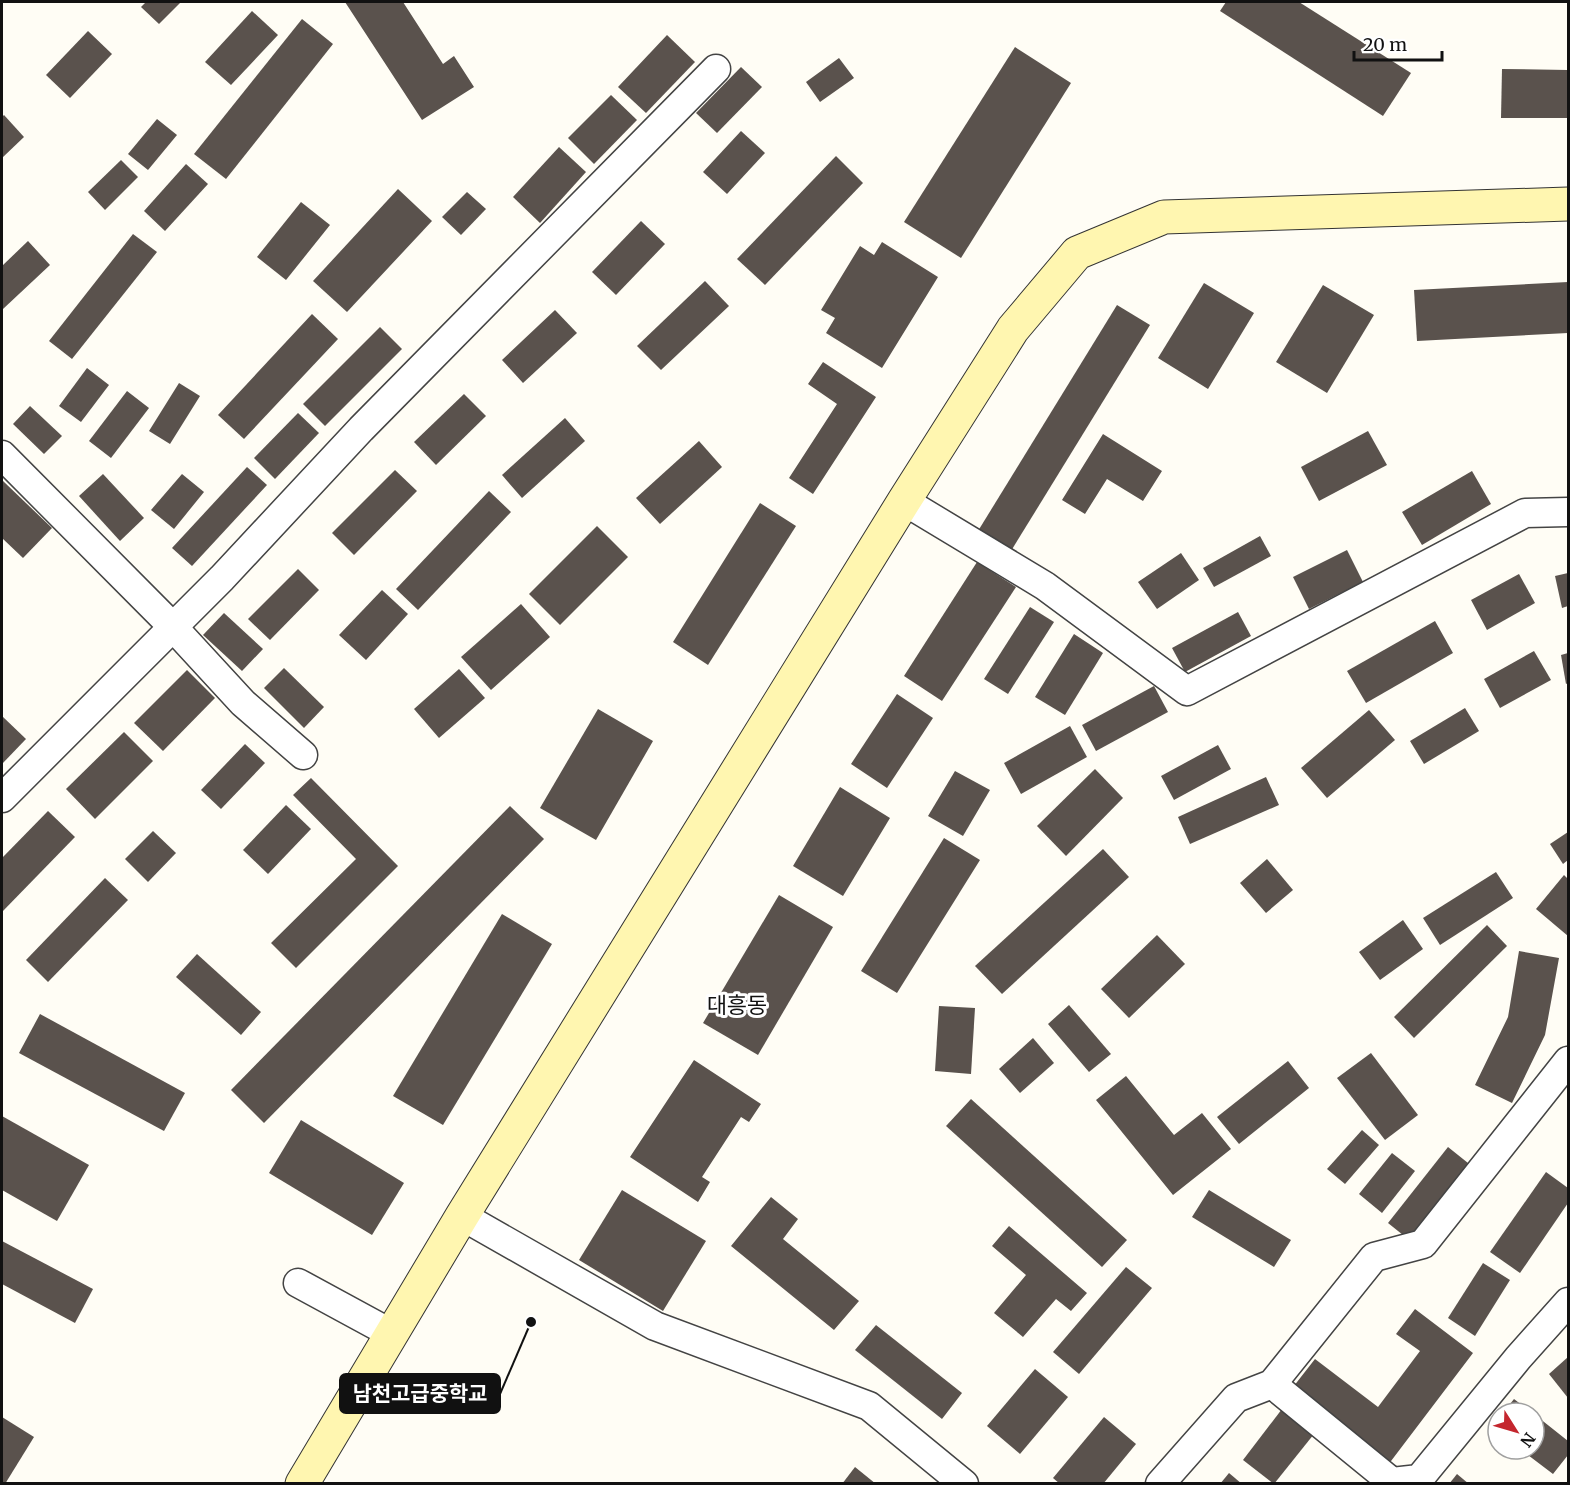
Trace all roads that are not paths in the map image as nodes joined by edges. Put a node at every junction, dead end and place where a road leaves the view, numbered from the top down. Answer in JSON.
{"nodes":[{"id":1,"x":716,"y":69,"type":"dead end"},
{"id":2,"x":1569,"y":204,"type":"edge"},
{"id":3,"x":2,"y":455,"type":"edge"},
{"id":4,"x":904,"y":501,"type":"junction"},
{"id":5,"x":1569,"y":512,"type":"edge"},
{"id":6,"x":173,"y":627,"type":"junction"},
{"id":7,"x":303,"y":755,"type":"dead end"},
{"id":8,"x":2,"y":798,"type":"edge"},
{"id":9,"x":1569,"y":1061,"type":"edge"},
{"id":10,"x":462,"y":1216,"type":"junction"},
{"id":11,"x":298,"y":1283,"type":"dead end"},
{"id":12,"x":1569,"y":1302,"type":"edge"},
{"id":13,"x":392,"y":1334,"type":"junction"},
{"id":14,"x":1272,"y":1384,"type":"junction"},
{"id":15,"x":302,"y":1484,"type":"edge"},
{"id":16,"x":964,"y":1484,"type":"edge"},
{"id":17,"x":1160,"y":1484,"type":"edge"}],
"edges":[{"from":1,"to":6,"type":"street"},
{"from":2,"to":4,"type":"main road"},
{"from":3,"to":6,"type":"street"},
{"from":4,"to":5,"type":"street"},
{"from":4,"to":10,"type":"main road"},
{"from":6,"to":7,"type":"street"},
{"from":6,"to":8,"type":"street"},
{"from":9,"to":14,"type":"street"},
{"from":10,"to":13,"type":"main road"},
{"from":10,"to":16,"type":"street"},
{"from":11,"to":13,"type":"street"},
{"from":12,"to":14,"type":"street"},
{"from":13,"to":15,"type":"main road"},
{"from":14,"to":17,"type":"street"}]}
